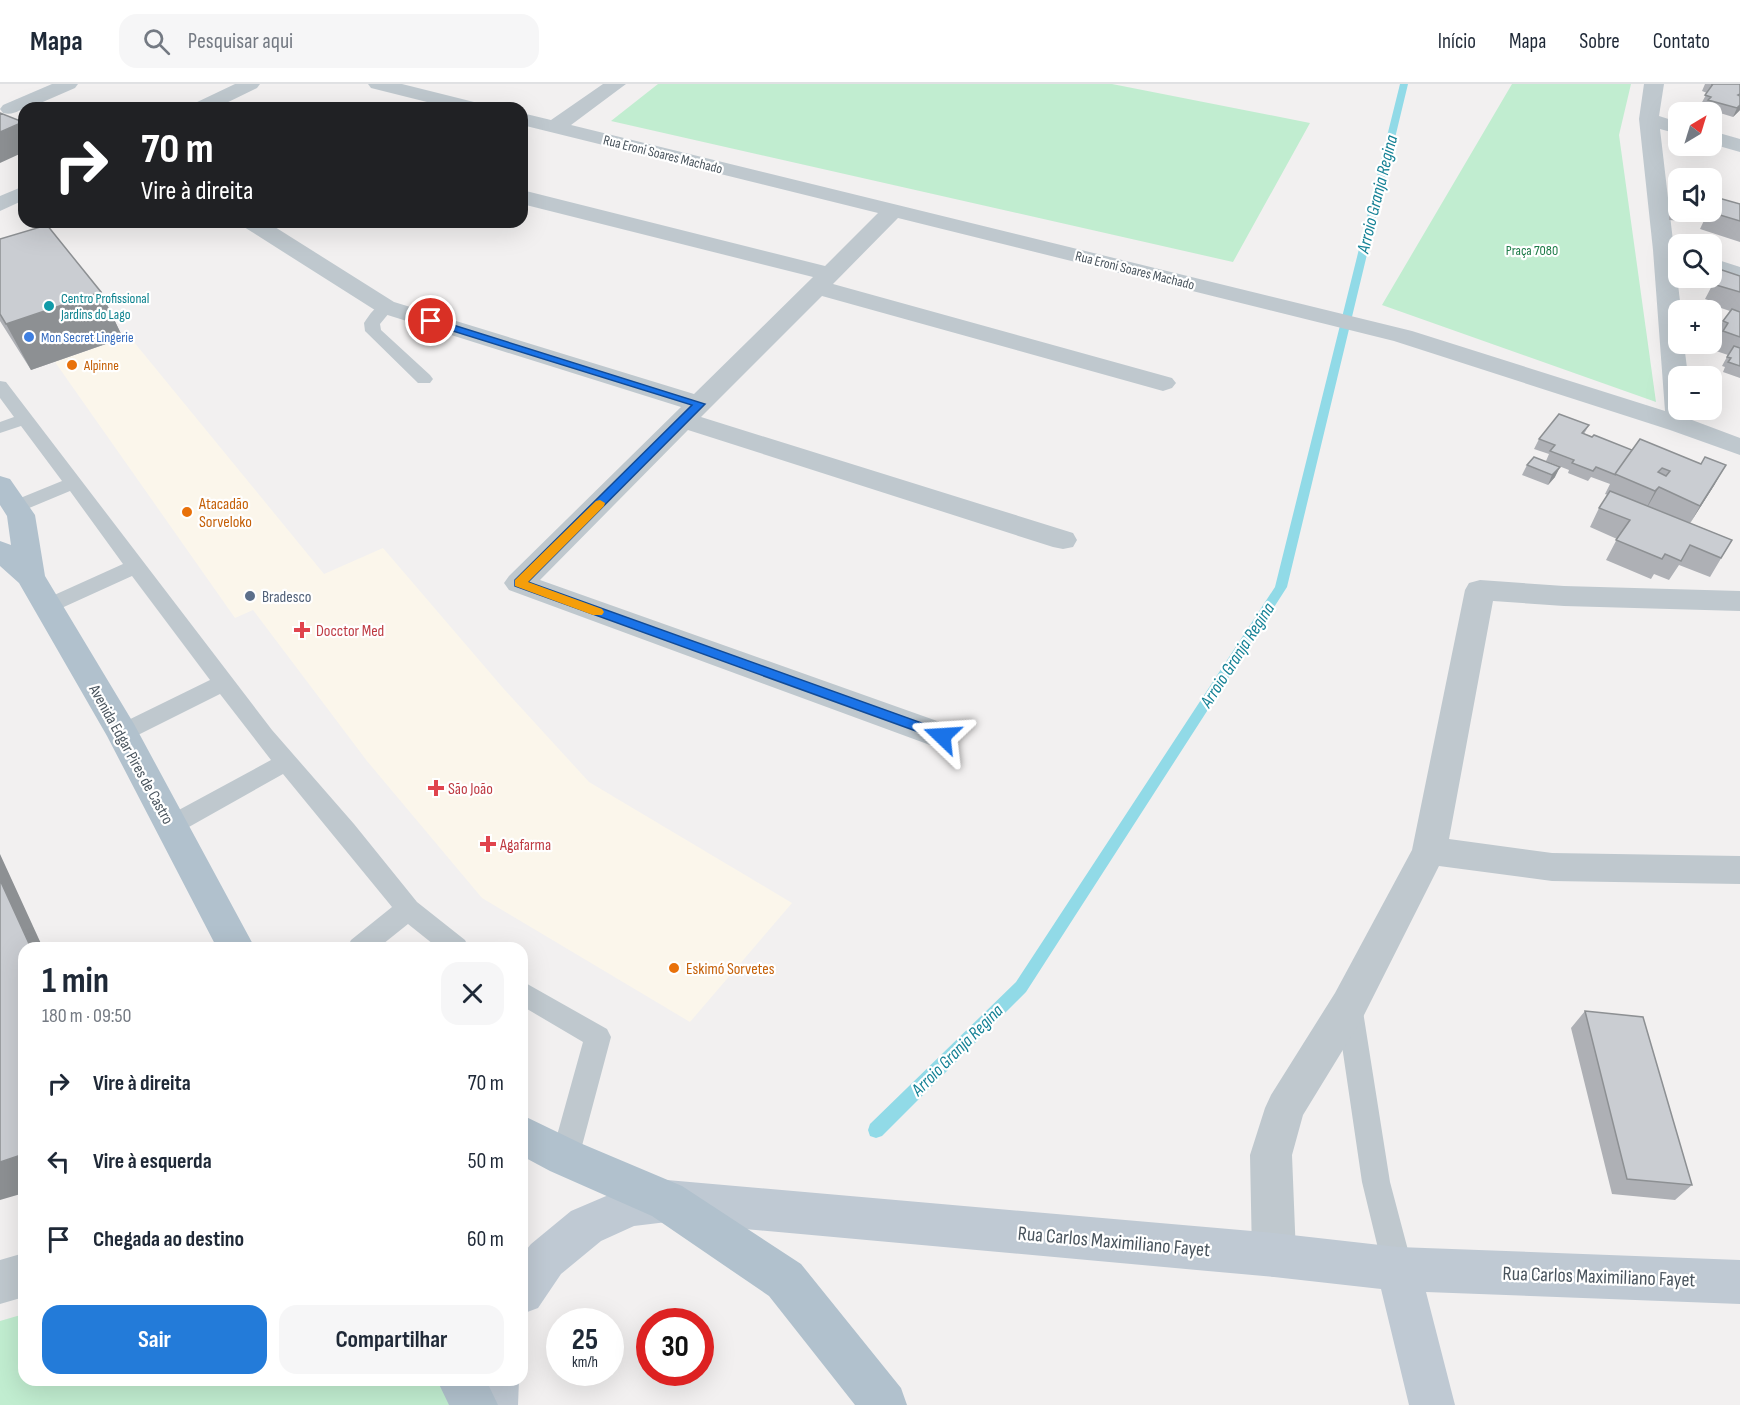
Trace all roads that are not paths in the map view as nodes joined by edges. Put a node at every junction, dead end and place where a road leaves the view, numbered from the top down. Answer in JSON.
{"nodes":[{"id":1,"x":68,"y":84,"type":"edge"},
{"id":2,"x":250,"y":84,"type":"edge"},
{"id":3,"x":378,"y":84,"type":"edge"},
{"id":4,"x":616,"y":84,"type":"edge"},
{"id":5,"x":1654,"y":84,"type":"edge"},
{"id":6,"x":26,"y":102,"type":"edge"},
{"id":7,"x":212,"y":102,"type":"edge"},
{"id":8,"x":452,"y":102,"type":"edge"},
{"id":9,"x":18,"y":106,"type":"edge"},
{"id":10,"x":10,"y":109,"type":"dead end"},
{"id":11,"x":1649,"y":120,"type":"junction"},
{"id":12,"x":528,"y":121,"type":"edge"},
{"id":13,"x":1668,"y":125,"type":"edge"},
{"id":14,"x":555,"y":128,"type":"junction"},
{"id":15,"x":1722,"y":140,"type":"edge"},
{"id":16,"x":1740,"y":146,"type":"edge"},
{"id":17,"x":18,"y":195,"type":"edge"},
{"id":18,"x":528,"y":199,"type":"edge"},
{"id":19,"x":0,"y":204,"type":"edge"},
{"id":20,"x":893,"y":211,"type":"junction"},
{"id":21,"x":261,"y":228,"type":"edge"},
{"id":22,"x":1668,"y":235,"type":"edge"},
{"id":23,"x":1722,"y":269,"type":"edge"},
{"id":24,"x":1740,"y":275,"type":"edge"},
{"id":25,"x":823,"y":281,"type":"junction"},
{"id":26,"x":1673,"y":288,"type":"edge"},
{"id":27,"x":386,"y":307,"type":"junction"},
{"id":28,"x":424,"y":379,"type":"dead end"},
{"id":29,"x":1163,"y":383,"type":"dead end"},
{"id":30,"x":0,"y":386,"type":"edge"},
{"id":31,"x":692,"y":412,"type":"junction"},
{"id":32,"x":24,"y":419,"type":"junction"},
{"id":33,"x":1679,"y":424,"type":"junction"},
{"id":34,"x":0,"y":428,"type":"edge"},
{"id":35,"x":1740,"y":447,"type":"edge"},
{"id":36,"x":73,"y":483,"type":"junction"},
{"id":37,"x":5,"y":494,"type":"edge"},
{"id":38,"x":1064,"y":540,"type":"dead end"},
{"id":39,"x":0,"y":551,"type":"edge"},
{"id":40,"x":136,"y":566,"type":"junction"},
{"id":41,"x":30,"y":576,"type":"junction"},
{"id":42,"x":1740,"y":602,"type":"edge"},
{"id":43,"x":48,"y":606,"type":"junction"},
{"id":44,"x":224,"y":683,"type":"junction"},
{"id":45,"x":122,"y":734,"type":"junction"},
{"id":46,"x":942,"y":736,"type":"dead end"},
{"id":47,"x":286,"y":762,"type":"junction"},
{"id":48,"x":172,"y":825,"type":"junction"},
{"id":49,"x":1430,"y":851,"type":"junction"},
{"id":50,"x":1740,"y":870,"type":"edge"},
{"id":51,"x":408,"y":909,"type":"junction"},
{"id":52,"x":236,"y":942,"type":"edge"},
{"id":53,"x":367,"y":942,"type":"edge"},
{"id":54,"x":449,"y":942,"type":"edge"},
{"id":55,"x":528,"y":996,"type":"edge"},
{"id":56,"x":1349,"y":1005,"type":"junction"},
{"id":57,"x":528,"y":1137,"type":"edge"},
{"id":58,"x":565,"y":1157,"type":"junction"},
{"id":59,"x":667,"y":1201,"type":"junction"},
{"id":60,"x":1274,"y":1255,"type":"junction"},
{"id":61,"x":1398,"y":1269,"type":"junction"},
{"id":62,"x":18,"y":1277,"type":"edge"},
{"id":63,"x":0,"y":1282,"type":"edge"},
{"id":64,"x":1740,"y":1282,"type":"edge"},
{"id":65,"x":528,"y":1284,"type":"edge"},
{"id":66,"x":464,"y":1386,"type":"edge"},
{"id":67,"x":496,"y":1386,"type":"edge"},
{"id":68,"x":475,"y":1405,"type":"edge"},
{"id":69,"x":495,"y":1405,"type":"edge"},
{"id":70,"x":884,"y":1405,"type":"edge"},
{"id":71,"x":1432,"y":1405,"type":"edge"}],
"edges":[{"from":1,"to":6,"type":"street"},
{"from":2,"to":7,"type":"street"},
{"from":3,"to":8,"type":"street"},
{"from":4,"to":14,"type":"street"},
{"from":5,"to":11,"type":"street"},
{"from":9,"to":10,"type":"street"},
{"from":11,"to":13,"type":"street"},
{"from":11,"to":22,"type":"street"},
{"from":12,"to":14,"type":"street","name":"Rua Eroni Soares Machado"},
{"from":14,"to":20,"type":"street","name":"Rua Eroni Soares Machado"},
{"from":15,"to":16,"type":"street"},
{"from":17,"to":19,"type":"street"},
{"from":18,"to":25,"type":"street"},
{"from":20,"to":25,"type":"street"},
{"from":20,"to":33,"type":"street","name":"Rua Eroni Soares Machado"},
{"from":21,"to":27,"type":"street"},
{"from":23,"to":24,"type":"street"},
{"from":25,"to":29,"type":"street"},
{"from":25,"to":31,"type":"street"},
{"from":26,"to":33,"type":"street"},
{"from":27,"to":28,"type":"lane"},
{"from":27,"to":31,"type":"street"},
{"from":30,"to":32,"type":"lane"},
{"from":31,"to":38,"type":"street"},
{"from":31,"to":46,"type":"street"},
{"from":32,"to":34,"type":"lane"},
{"from":32,"to":36,"type":"lane"},
{"from":33,"to":35,"type":"street","name":"Rua Eroni Soares Machado"},
{"from":36,"to":37,"type":"lane"},
{"from":36,"to":40,"type":"lane"},
{"from":37,"to":41,"type":"main road","name":"Avenida Edgar Pires de Castro"},
{"from":39,"to":41,"type":"main road","name":"Avenida Edgar Pires de Castro"},
{"from":40,"to":43,"type":"lane"},
{"from":40,"to":44,"type":"lane"},
{"from":41,"to":43,"type":"main road","name":"Avenida Edgar Pires de Castro"},
{"from":42,"to":49,"type":"street"},
{"from":43,"to":45,"type":"main road","name":"Avenida Edgar Pires de Castro"},
{"from":44,"to":45,"type":"lane"},
{"from":44,"to":47,"type":"lane"},
{"from":45,"to":48,"type":"main road","name":"Avenida Edgar Pires de Castro"},
{"from":47,"to":48,"type":"lane"},
{"from":47,"to":51,"type":"lane"},
{"from":48,"to":52,"type":"main road","name":"Avenida Edgar Pires de Castro"},
{"from":49,"to":50,"type":"street"},
{"from":49,"to":56,"type":"street"},
{"from":51,"to":53,"type":"lane"},
{"from":51,"to":54,"type":"lane"},
{"from":55,"to":58,"type":"lane"},
{"from":56,"to":60,"type":"street"},
{"from":56,"to":61,"type":"lane"},
{"from":57,"to":58,"type":"main road"},
{"from":58,"to":59,"type":"main road"},
{"from":59,"to":60,"type":"street","name":"Rua Carlos Maximiliano Fayet"},
{"from":59,"to":65,"type":"street","name":"Rua Carlos Maximiliano Fayet"},
{"from":59,"to":70,"type":"main road"},
{"from":60,"to":61,"type":"street","name":"Rua Carlos Maximiliano Fayet"},
{"from":61,"to":64,"type":"street","name":"Rua Carlos Maximiliano Fayet"},
{"from":61,"to":71,"type":"street"},
{"from":62,"to":63,"type":"street"},
{"from":66,"to":68,"type":"main road"},
{"from":67,"to":69,"type":"street"}]}
